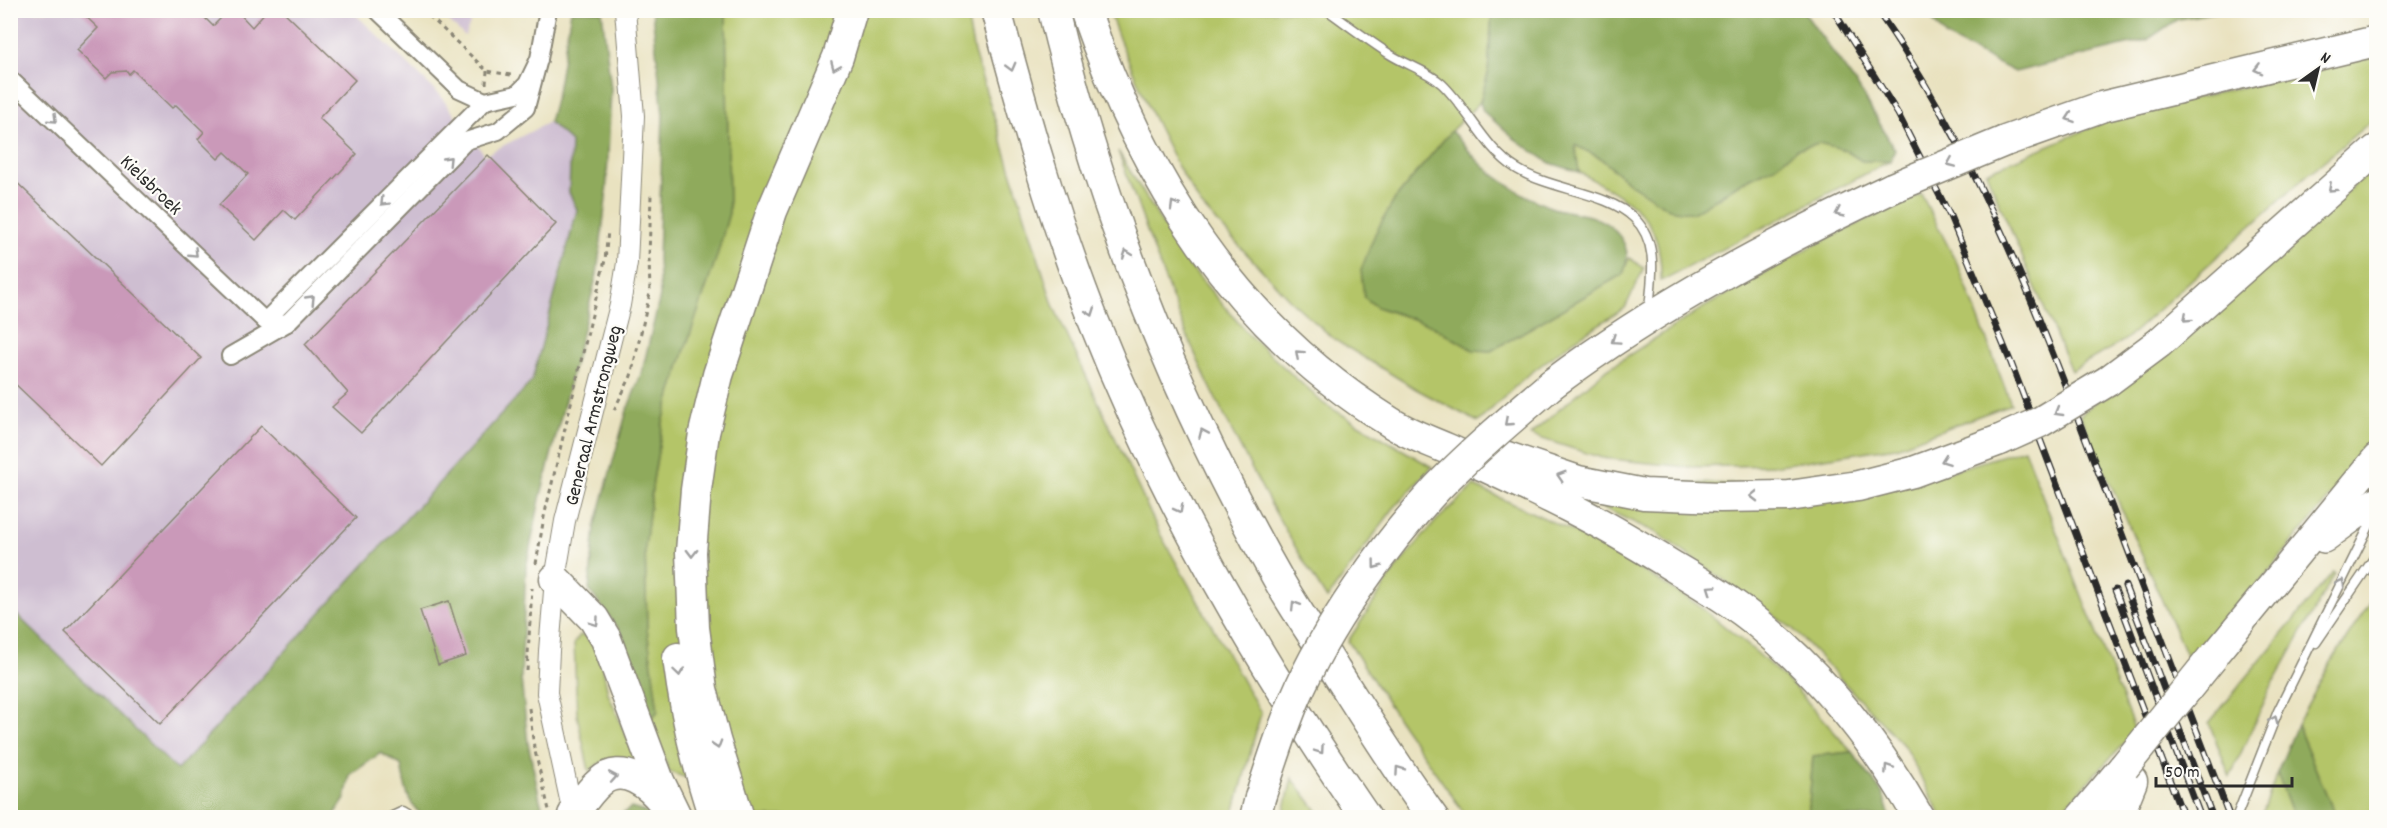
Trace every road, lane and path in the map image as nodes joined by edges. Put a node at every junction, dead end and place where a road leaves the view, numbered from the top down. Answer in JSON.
{"nodes":[{"id":1,"x":423,"y":10,"type":"edge"},
{"id":2,"x":548,"y":10,"type":"edge"},
{"id":3,"x":625,"y":10,"type":"edge"},
{"id":4,"x":852,"y":10,"type":"edge"},
{"id":5,"x":996,"y":10,"type":"edge"},
{"id":6,"x":1053,"y":10,"type":"edge"},
{"id":7,"x":1084,"y":10,"type":"edge"},
{"id":8,"x":1327,"y":10,"type":"edge"},
{"id":9,"x":378,"y":11,"type":"edge"},
{"id":10,"x":2376,"y":41,"type":"edge"},
{"id":11,"x":539,"y":59,"type":"junction"},
{"id":12,"x":512,"y":75,"type":"dead end"},
{"id":13,"x":10,"y":79,"type":"edge"},
{"id":14,"x":485,"y":102,"type":"junction"},
{"id":15,"x":498,"y":131,"type":"junction"},
{"id":16,"x":2376,"y":150,"type":"edge"},
{"id":17,"x":772,"y":211,"type":"junction"},
{"id":18,"x":1648,"y":318,"type":"junction"},
{"id":19,"x":265,"y":321,"type":"junction"},
{"id":20,"x":287,"y":323,"type":"junction"},
{"id":21,"x":230,"y":356,"type":"dead end"},
{"id":22,"x":1345,"y":390,"type":"junction"},
{"id":23,"x":2376,"y":458,"type":"edge"},
{"id":24,"x":2376,"y":474,"type":"edge"},
{"id":25,"x":2376,"y":501,"type":"edge"},
{"id":26,"x":2376,"y":512,"type":"edge"},
{"id":27,"x":2324,"y":538,"type":"junction"},
{"id":28,"x":2376,"y":555,"type":"edge"},
{"id":29,"x":555,"y":579,"type":"junction"},
{"id":30,"x":2216,"y":666,"type":"junction"},
{"id":31,"x":2296,"y":673,"type":"junction"},
{"id":32,"x":2128,"y":774,"type":"junction"},
{"id":33,"x":1257,"y":808,"type":"edge"},
{"id":34,"x":573,"y":816,"type":"edge"},
{"id":35,"x":388,"y":818,"type":"edge"},
{"id":36,"x":415,"y":818,"type":"edge"},
{"id":37,"x":676,"y":818,"type":"edge"},
{"id":38,"x":714,"y":818,"type":"edge"},
{"id":39,"x":739,"y":818,"type":"edge"},
{"id":40,"x":1366,"y":818,"type":"edge"},
{"id":41,"x":1433,"y":818,"type":"edge"},
{"id":42,"x":1919,"y":818,"type":"edge"},
{"id":43,"x":2081,"y":818,"type":"edge"},
{"id":44,"x":2101,"y":818,"type":"edge"},
{"id":45,"x":2116,"y":818,"type":"edge"},
{"id":46,"x":2236,"y":818,"type":"edge"}],
"edges":[{"from":1,"to":12,"type":"path"},
{"from":2,"to":11,"type":"street"},
{"from":3,"to":29,"type":"street","name":"Generaal Armstrongweg"},
{"from":4,"to":17,"type":"highway","one_way":true},
{"from":5,"to":40,"type":"highway","one_way":true},
{"from":41,"to":6,"type":"highway","one_way":true},
{"from":22,"to":7,"type":"highway","one_way":true},
{"from":8,"to":18,"type":"lane"},
{"from":9,"to":14,"type":"street"},
{"from":10,"to":18,"type":"highway","one_way":true,"bridge":true},
{"from":11,"to":14,"type":"street"},
{"from":11,"to":15,"type":"street"},
{"from":13,"to":19,"type":"street","name":"Kielsbroek","one_way":true},
{"from":14,"to":15,"type":"street"},
{"from":14,"to":19,"type":"street","one_way":true},
{"from":20,"to":15,"type":"street","one_way":true},
{"from":16,"to":22,"type":"highway","one_way":true,"bridge":true},
{"from":17,"to":38,"type":"highway","one_way":true},
{"from":17,"to":39,"type":"highway","one_way":true},
{"from":18,"to":33,"type":"highway","one_way":true,"bridge":true},
{"from":19,"to":20,"type":"street"},
{"from":20,"to":21,"type":"street"},
{"from":42,"to":22,"type":"highway","one_way":true},
{"from":23,"to":30,"type":"highway"},
{"from":24,"to":27,"type":"highway"},
{"from":25,"to":27,"type":"highway"},
{"from":31,"to":26,"type":"lane","one_way":true},
{"from":27,"to":30,"type":"highway"},
{"from":28,"to":31,"type":"lane"},
{"from":29,"to":34,"type":"street","name":"Generaal Armstrongweg"},
{"from":29,"to":37,"type":"highway","one_way":true},
{"from":30,"to":32,"type":"highway"},
{"from":46,"to":31,"type":"lane","one_way":true},
{"from":32,"to":43,"type":"highway"},
{"from":32,"to":44,"type":"highway"},
{"from":32,"to":45,"type":"highway"},
{"from":34,"to":37,"type":"highway","one_way":true},
{"from":35,"to":36,"type":"lane"}]}
